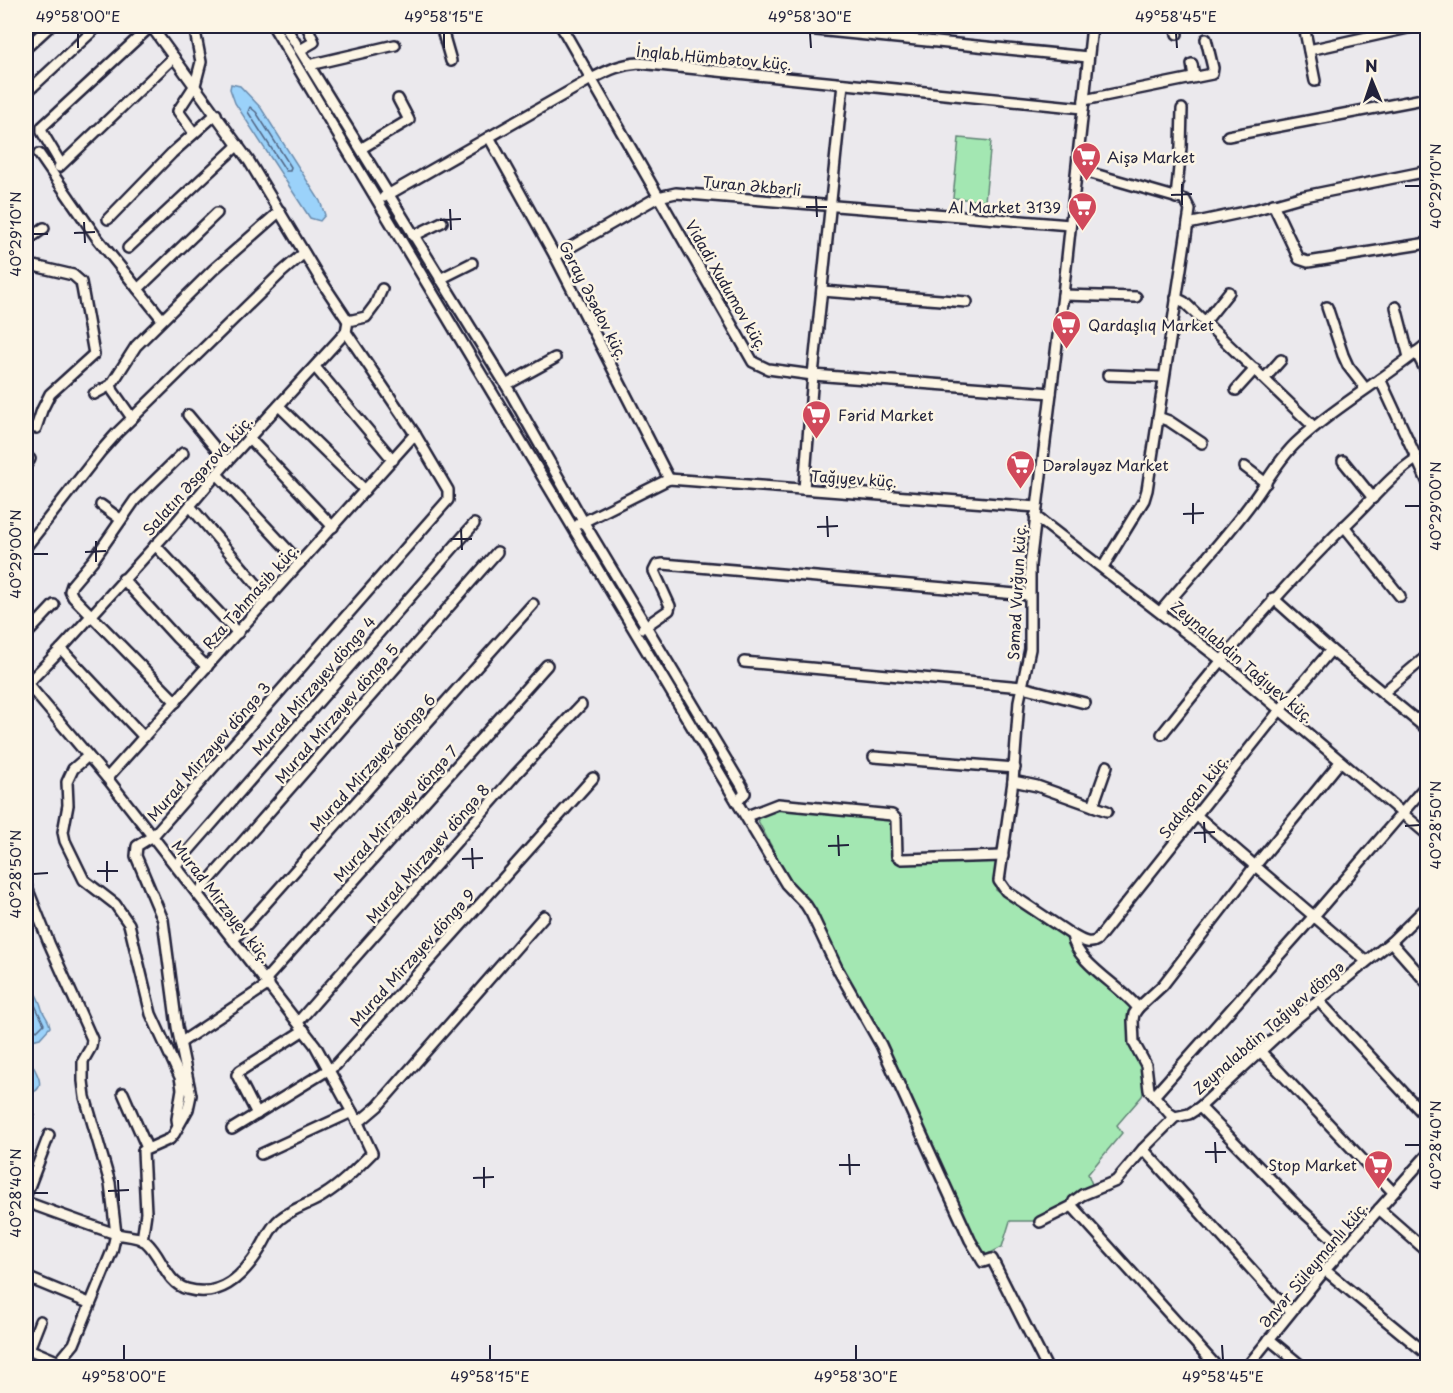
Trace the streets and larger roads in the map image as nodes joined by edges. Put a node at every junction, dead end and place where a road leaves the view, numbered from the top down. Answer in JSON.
{"nodes":[{"id":1,"x":50,"y":26,"type":"edge"},
{"id":2,"x":98,"y":26,"type":"edge"},
{"id":3,"x":151,"y":26,"type":"edge"},
{"id":4,"x":194,"y":26,"type":"edge"},
{"id":5,"x":273,"y":26,"type":"edge"},
{"id":6,"x":285,"y":26,"type":"edge"},
{"id":7,"x":307,"y":26,"type":"edge"},
{"id":8,"x":441,"y":26,"type":"edge"},
{"id":9,"x":561,"y":26,"type":"edge"},
{"id":10,"x":776,"y":26,"type":"edge"},
{"id":11,"x":1092,"y":26,"type":"edge"},
{"id":12,"x":1304,"y":26,"type":"edge"},
{"id":13,"x":1417,"y":26,"type":"edge"},
{"id":14,"x":1206,"y":39,"type":"dead end"},
{"id":15,"x":395,"y":45,"type":"dead end"},
{"id":16,"x":26,"y":48,"type":"edge"},
{"id":17,"x":300,"y":50,"type":"junction"},
{"id":18,"x":1310,"y":50,"type":"junction"},
{"id":19,"x":174,"y":57,"type":"junction"},
{"id":20,"x":1088,"y":57,"type":"junction"},
{"id":21,"x":451,"y":61,"type":"dead end"},
{"id":22,"x":1192,"y":64,"type":"dead end"},
{"id":23,"x":309,"y":65,"type":"junction"},
{"id":24,"x":1194,"y":77,"type":"junction"},
{"id":25,"x":591,"y":79,"type":"junction"},
{"id":26,"x":1315,"y":81,"type":"dead end"},
{"id":27,"x":843,"y":84,"type":"junction"},
{"id":28,"x":195,"y":85,"type":"junction"},
{"id":29,"x":26,"y":93,"type":"edge"},
{"id":30,"x":1428,"y":98,"type":"edge"},
{"id":31,"x":398,"y":99,"type":"dead end"},
{"id":32,"x":1083,"y":104,"type":"junction"},
{"id":33,"x":1182,"y":109,"type":"dead end"},
{"id":34,"x":216,"y":114,"type":"junction"},
{"id":35,"x":194,"y":133,"type":"junction"},
{"id":36,"x":1228,"y":136,"type":"dead end"},
{"id":37,"x":489,"y":137,"type":"junction"},
{"id":38,"x":238,"y":145,"type":"junction"},
{"id":39,"x":362,"y":148,"type":"junction"},
{"id":40,"x":39,"y":154,"type":"dead end"},
{"id":41,"x":61,"y":164,"type":"junction"},
{"id":42,"x":1077,"y":169,"type":"junction"},
{"id":43,"x":1428,"y":171,"type":"edge"},
{"id":44,"x":53,"y":172,"type":"junction"},
{"id":45,"x":388,"y":195,"type":"junction"},
{"id":46,"x":658,"y":197,"type":"junction"},
{"id":47,"x":1176,"y":198,"type":"junction"},
{"id":48,"x":378,"y":201,"type":"junction"},
{"id":49,"x":1273,"y":204,"type":"junction"},
{"id":50,"x":832,"y":207,"type":"junction"},
{"id":51,"x":280,"y":211,"type":"junction"},
{"id":52,"x":217,"y":213,"type":"dead end"},
{"id":53,"x":108,"y":219,"type":"dead end"},
{"id":54,"x":442,"y":222,"type":"dead end"},
{"id":55,"x":1071,"y":225,"type":"junction"},
{"id":56,"x":1188,"y":225,"type":"junction"},
{"id":57,"x":44,"y":228,"type":"dead end"},
{"id":58,"x":413,"y":236,"type":"junction"},
{"id":59,"x":26,"y":241,"type":"edge"},
{"id":60,"x":1428,"y":243,"type":"edge"},
{"id":61,"x":128,"y":248,"type":"dead end"},
{"id":62,"x":304,"y":253,"type":"junction"},
{"id":63,"x":555,"y":256,"type":"junction"},
{"id":64,"x":28,"y":262,"type":"edge"},
{"id":65,"x":472,"y":262,"type":"dead end"},
{"id":66,"x":440,"y":279,"type":"junction"},
{"id":67,"x":26,"y":289,"type":"edge"},
{"id":68,"x":138,"y":289,"type":"junction"},
{"id":69,"x":382,"y":289,"type":"dead end"},
{"id":70,"x":822,"y":291,"type":"junction"},
{"id":71,"x":1229,"y":292,"type":"dead end"},
{"id":72,"x":1063,"y":295,"type":"junction"},
{"id":73,"x":1136,"y":297,"type":"dead end"},
{"id":74,"x":1176,"y":298,"type":"junction"},
{"id":75,"x":968,"y":302,"type":"dead end"},
{"id":76,"x":1327,"y":307,"type":"dead end"},
{"id":77,"x":1396,"y":307,"type":"dead end"},
{"id":78,"x":162,"y":319,"type":"junction"},
{"id":79,"x":348,"y":321,"type":"junction"},
{"id":80,"x":1205,"y":321,"type":"junction"},
{"id":81,"x":472,"y":331,"type":"junction"},
{"id":82,"x":346,"y":332,"type":"junction"},
{"id":83,"x":459,"y":338,"type":"junction"},
{"id":84,"x":1428,"y":342,"type":"edge"},
{"id":85,"x":1412,"y":355,"type":"junction"},
{"id":86,"x":555,"y":358,"type":"dead end"},
{"id":87,"x":1281,"y":360,"type":"dead end"},
{"id":88,"x":315,"y":367,"type":"junction"},
{"id":89,"x":1255,"y":369,"type":"junction"},
{"id":90,"x":813,"y":375,"type":"junction"},
{"id":91,"x":1108,"y":375,"type":"dead end"},
{"id":92,"x":1428,"y":375,"type":"edge"},
{"id":93,"x":1163,"y":377,"type":"junction"},
{"id":94,"x":1265,"y":378,"type":"junction"},
{"id":95,"x":1380,"y":379,"type":"junction"},
{"id":96,"x":506,"y":385,"type":"junction"},
{"id":97,"x":111,"y":386,"type":"junction"},
{"id":98,"x":1365,"y":388,"type":"junction"},
{"id":99,"x":1236,"y":390,"type":"dead end"},
{"id":100,"x":1051,"y":393,"type":"junction"},
{"id":101,"x":94,"y":394,"type":"dead end"},
{"id":102,"x":279,"y":406,"type":"junction"},
{"id":103,"x":188,"y":415,"type":"dead end"},
{"id":104,"x":1158,"y":417,"type":"junction"},
{"id":105,"x":132,"y":418,"type":"junction"},
{"id":106,"x":26,"y":426,"type":"edge"},
{"id":107,"x":1314,"y":427,"type":"junction"},
{"id":108,"x":415,"y":434,"type":"junction"},
{"id":109,"x":249,"y":438,"type":"junction"},
{"id":110,"x":1202,"y":444,"type":"dead end"},
{"id":111,"x":183,"y":453,"type":"dead end"},
{"id":112,"x":1416,"y":459,"type":"junction"},
{"id":113,"x":393,"y":460,"type":"junction"},
{"id":114,"x":1343,"y":461,"type":"dead end"},
{"id":115,"x":227,"y":462,"type":"junction"},
{"id":116,"x":1245,"y":467,"type":"dead end"},
{"id":117,"x":217,"y":474,"type":"junction"},
{"id":118,"x":669,"y":479,"type":"junction"},
{"id":119,"x":1266,"y":483,"type":"junction"},
{"id":120,"x":1428,"y":483,"type":"edge"},
{"id":121,"x":804,"y":489,"type":"junction"},
{"id":122,"x":365,"y":490,"type":"junction"},
{"id":123,"x":1373,"y":498,"type":"junction"},
{"id":124,"x":100,"y":505,"type":"dead end"},
{"id":125,"x":190,"y":506,"type":"junction"},
{"id":126,"x":1036,"y":512,"type":"junction"},
{"id":127,"x":120,"y":519,"type":"junction"},
{"id":128,"x":583,"y":522,"type":"junction"},
{"id":129,"x":474,"y":524,"type":"dead end"},
{"id":130,"x":574,"y":526,"type":"junction"},
{"id":131,"x":1344,"y":526,"type":"junction"},
{"id":132,"x":333,"y":527,"type":"junction"},
{"id":133,"x":155,"y":545,"type":"junction"},
{"id":134,"x":26,"y":547,"type":"edge"},
{"id":135,"x":497,"y":552,"type":"dead end"},
{"id":136,"x":300,"y":563,"type":"junction"},
{"id":137,"x":1103,"y":567,"type":"junction"},
{"id":138,"x":123,"y":579,"type":"junction"},
{"id":139,"x":1029,"y":595,"type":"junction"},
{"id":140,"x":1400,"y":596,"type":"dead end"},
{"id":141,"x":1273,"y":598,"type":"junction"},
{"id":142,"x":269,"y":599,"type":"junction"},
{"id":143,"x":533,"y":604,"type":"dead end"},
{"id":144,"x":54,"y":605,"type":"dead end"},
{"id":145,"x":1161,"y":611,"type":"junction"},
{"id":146,"x":90,"y":615,"type":"junction"},
{"id":147,"x":647,"y":625,"type":"junction"},
{"id":148,"x":238,"y":633,"type":"junction"},
{"id":149,"x":637,"y":633,"type":"junction"},
{"id":150,"x":26,"y":635,"type":"edge"},
{"id":151,"x":61,"y":649,"type":"junction"},
{"id":152,"x":1331,"y":650,"type":"junction"},
{"id":153,"x":1428,"y":656,"type":"edge"},
{"id":154,"x":1221,"y":660,"type":"junction"},
{"id":155,"x":744,"y":662,"type":"dead end"},
{"id":156,"x":547,"y":665,"type":"dead end"},
{"id":157,"x":207,"y":667,"type":"junction"},
{"id":158,"x":26,"y":683,"type":"edge"},
{"id":159,"x":1022,"y":687,"type":"junction"},
{"id":160,"x":1383,"y":693,"type":"junction"},
{"id":161,"x":687,"y":694,"type":"junction"},
{"id":162,"x":176,"y":702,"type":"junction"},
{"id":163,"x":676,"y":702,"type":"junction"},
{"id":164,"x":1085,"y":703,"type":"dead end"},
{"id":165,"x":581,"y":705,"type":"dead end"},
{"id":166,"x":1280,"y":710,"type":"junction"},
{"id":167,"x":1428,"y":714,"type":"edge"},
{"id":168,"x":1416,"y":719,"type":"junction"},
{"id":169,"x":1428,"y":730,"type":"edge"},
{"id":170,"x":1162,"y":734,"type":"dead end"},
{"id":171,"x":144,"y":737,"type":"junction"},
{"id":172,"x":88,"y":756,"type":"junction"},
{"id":173,"x":874,"y":757,"type":"dead end"},
{"id":174,"x":1340,"y":762,"type":"junction"},
{"id":175,"x":1107,"y":766,"type":"dead end"},
{"id":176,"x":1015,"y":768,"type":"junction"},
{"id":177,"x":107,"y":778,"type":"junction"},
{"id":178,"x":592,"y":778,"type":"dead end"},
{"id":179,"x":1013,"y":781,"type":"junction"},
{"id":180,"x":1428,"y":783,"type":"edge"},
{"id":181,"x":738,"y":801,"type":"junction"},
{"id":182,"x":1093,"y":806,"type":"junction"},
{"id":183,"x":1107,"y":811,"type":"dead end"},
{"id":184,"x":1401,"y":814,"type":"junction"},
{"id":185,"x":747,"y":816,"type":"junction"},
{"id":186,"x":1197,"y":816,"type":"junction"},
{"id":187,"x":1428,"y":835,"type":"edge"},
{"id":188,"x":153,"y":836,"type":"junction"},
{"id":189,"x":1003,"y":856,"type":"junction"},
{"id":190,"x":176,"y":865,"type":"junction"},
{"id":191,"x":1255,"y":866,"type":"junction"},
{"id":192,"x":26,"y":885,"type":"edge"},
{"id":193,"x":198,"y":893,"type":"junction"},
{"id":194,"x":1428,"y":906,"type":"edge"},
{"id":195,"x":544,"y":916,"type":"dead end"},
{"id":196,"x":1313,"y":917,"type":"junction"},
{"id":197,"x":1072,"y":934,"type":"junction"},
{"id":198,"x":234,"y":939,"type":"junction"},
{"id":199,"x":1391,"y":942,"type":"junction"},
{"id":200,"x":1366,"y":961,"type":"junction"},
{"id":201,"x":267,"y":982,"type":"junction"},
{"id":202,"x":1428,"y":984,"type":"edge"},
{"id":203,"x":1318,"y":1000,"type":"junction"},
{"id":204,"x":1138,"y":1008,"type":"junction"},
{"id":205,"x":298,"y":1022,"type":"junction"},
{"id":206,"x":304,"y":1030,"type":"junction"},
{"id":207,"x":180,"y":1043,"type":"junction"},
{"id":208,"x":1261,"y":1052,"type":"junction"},
{"id":209,"x":330,"y":1070,"type":"junction"},
{"id":210,"x":123,"y":1093,"type":"dead end"},
{"id":211,"x":1154,"y":1096,"type":"junction"},
{"id":212,"x":1200,"y":1107,"type":"junction"},
{"id":213,"x":352,"y":1113,"type":"junction"},
{"id":214,"x":257,"y":1114,"type":"junction"},
{"id":215,"x":1175,"y":1117,"type":"junction"},
{"id":216,"x":1428,"y":1119,"type":"edge"},
{"id":217,"x":358,"y":1123,"type":"junction"},
{"id":218,"x":178,"y":1127,"type":"junction"},
{"id":219,"x":232,"y":1129,"type":"dead end"},
{"id":220,"x":49,"y":1135,"type":"dead end"},
{"id":221,"x":147,"y":1148,"type":"junction"},
{"id":222,"x":1143,"y":1149,"type":"junction"},
{"id":223,"x":261,"y":1154,"type":"dead end"},
{"id":224,"x":1428,"y":1154,"type":"edge"},
{"id":225,"x":1393,"y":1192,"type":"junction"},
{"id":226,"x":26,"y":1195,"type":"edge"},
{"id":227,"x":26,"y":1202,"type":"edge"},
{"id":228,"x":1072,"y":1206,"type":"junction"},
{"id":229,"x":1379,"y":1209,"type":"junction"},
{"id":230,"x":1040,"y":1222,"type":"dead end"},
{"id":231,"x":116,"y":1234,"type":"junction"},
{"id":232,"x":142,"y":1239,"type":"junction"},
{"id":233,"x":1344,"y":1249,"type":"junction"},
{"id":234,"x":1428,"y":1252,"type":"edge"},
{"id":235,"x":1325,"y":1270,"type":"junction"},
{"id":236,"x":26,"y":1277,"type":"edge"},
{"id":237,"x":89,"y":1303,"type":"junction"},
{"id":238,"x":1290,"y":1312,"type":"junction"},
{"id":239,"x":40,"y":1321,"type":"dead end"},
{"id":240,"x":1269,"y":1339,"type":"junction"},
{"id":241,"x":27,"y":1349,"type":"edge"},
{"id":242,"x":1428,"y":1355,"type":"edge"},
{"id":243,"x":59,"y":1362,"type":"junction"},
{"id":244,"x":73,"y":1368,"type":"edge"},
{"id":245,"x":1047,"y":1368,"type":"edge"},
{"id":246,"x":1218,"y":1368,"type":"edge"},
{"id":247,"x":1246,"y":1368,"type":"edge"},
{"id":248,"x":1304,"y":1368,"type":"edge"}],
"edges":[{"from":1,"to":16,"type":"street"},
{"from":2,"to":29,"type":"street"},
{"from":3,"to":19,"type":"street"},
{"from":3,"to":41,"type":"street"},
{"from":4,"to":28,"type":"street"},
{"from":5,"to":48,"type":"street"},
{"from":6,"to":17,"type":"street"},
{"from":7,"to":17,"type":"street"},
{"from":8,"to":21,"type":"street"},
{"from":9,"to":25,"type":"street","name":"Vidadi Xudumov küç."},
{"from":10,"to":20,"type":"street"},
{"from":11,"to":20,"type":"street","name":"Səməd Vurğun küç."},
{"from":12,"to":18,"type":"street"},
{"from":13,"to":18,"type":"street"},
{"from":14,"to":24,"type":"street"},
{"from":15,"to":23,"type":"street"},
{"from":17,"to":23,"type":"street"},
{"from":18,"to":26,"type":"street"},
{"from":19,"to":28,"type":"street"},
{"from":19,"to":41,"type":"street"},
{"from":20,"to":32,"type":"street","name":"Səməd Vurğun küç."},
{"from":22,"to":24,"type":"street"},
{"from":23,"to":39,"type":"street"},
{"from":24,"to":32,"type":"street","name":"İnqlab Hümbətov küç."},
{"from":25,"to":27,"type":"street","name":"İnqlab Hümbətov küç."},
{"from":25,"to":37,"type":"street","name":"İnqlab Hümbətov küç."},
{"from":25,"to":46,"type":"street","name":"Vidadi Xudumov küç."},
{"from":27,"to":32,"type":"street","name":"İnqlab Hümbətov küç."},
{"from":27,"to":50,"type":"street"},
{"from":28,"to":34,"type":"street"},
{"from":28,"to":35,"type":"street"},
{"from":30,"to":36,"type":"street"},
{"from":31,"to":39,"type":"street"},
{"from":32,"to":42,"type":"street","name":"Səməd Vurğun küç."},
{"from":33,"to":47,"type":"street"},
{"from":34,"to":35,"type":"street"},
{"from":34,"to":38,"type":"street"},
{"from":35,"to":53,"type":"street"},
{"from":37,"to":45,"type":"street","name":"İnqlab Hümbətov küç."},
{"from":37,"to":63,"type":"street","name":"Gəray Əsədov küç."},
{"from":38,"to":51,"type":"street"},
{"from":38,"to":61,"type":"street"},
{"from":39,"to":45,"type":"street"},
{"from":40,"to":44,"type":"street"},
{"from":41,"to":44,"type":"street"},
{"from":42,"to":47,"type":"street"},
{"from":42,"to":55,"type":"street","name":"Səməd Vurğun küç."},
{"from":43,"to":49,"type":"street"},
{"from":44,"to":68,"type":"street"},
{"from":45,"to":48,"type":"street","name":"İnqlab Hümbətov küç."},
{"from":45,"to":58,"type":"street"},
{"from":46,"to":50,"type":"street","name":"Turan Əkbərli"},
{"from":46,"to":63,"type":"street","name":"Turan Əkbərli"},
{"from":46,"to":90,"type":"street","name":"Vidadi Xudumov küç."},
{"from":47,"to":56,"type":"street"},
{"from":48,"to":83,"type":"street"},
{"from":49,"to":56,"type":"street"},
{"from":49,"to":60,"type":"street"},
{"from":50,"to":55,"type":"street","name":"Turan Əkbərli"},
{"from":50,"to":70,"type":"street"},
{"from":51,"to":62,"type":"street"},
{"from":51,"to":78,"type":"street"},
{"from":52,"to":68,"type":"street"},
{"from":54,"to":58,"type":"street"},
{"from":55,"to":72,"type":"street","name":"Səməd Vurğun küç."},
{"from":56,"to":74,"type":"street"},
{"from":57,"to":59,"type":"street"},
{"from":58,"to":66,"type":"street"},
{"from":62,"to":79,"type":"street"},
{"from":62,"to":105,"type":"street"},
{"from":63,"to":118,"type":"street","name":"Gəray Əsədov küç."},
{"from":64,"to":67,"type":"street"},
{"from":64,"to":106,"type":"street"},
{"from":65,"to":66,"type":"street"},
{"from":66,"to":81,"type":"street"},
{"from":68,"to":78,"type":"street"},
{"from":69,"to":79,"type":"street"},
{"from":70,"to":75,"type":"street"},
{"from":70,"to":90,"type":"street"},
{"from":71,"to":80,"type":"street"},
{"from":72,"to":73,"type":"street"},
{"from":72,"to":100,"type":"street","name":"Səməd Vurğun küç."},
{"from":74,"to":80,"type":"street"},
{"from":74,"to":93,"type":"street"},
{"from":76,"to":98,"type":"street"},
{"from":77,"to":85,"type":"street"},
{"from":78,"to":97,"type":"street"},
{"from":79,"to":82,"type":"street"},
{"from":80,"to":89,"type":"street"},
{"from":81,"to":83,"type":"street"},
{"from":81,"to":96,"type":"street"},
{"from":82,"to":88,"type":"street","name":"Salatın Əsgərova küç."},
{"from":82,"to":108,"type":"street","name":"Murad Mirzəyev döngə 3"},
{"from":83,"to":130,"type":"street"},
{"from":84,"to":85,"type":"street"},
{"from":85,"to":92,"type":"street"},
{"from":85,"to":95,"type":"street"},
{"from":86,"to":96,"type":"street"},
{"from":87,"to":94,"type":"street"},
{"from":88,"to":102,"type":"street","name":"Salatın Əsgərova küç."},
{"from":88,"to":113,"type":"street"},
{"from":89,"to":94,"type":"street"},
{"from":89,"to":99,"type":"street"},
{"from":90,"to":100,"type":"street","name":"Vidadi Xudumov küç."},
{"from":90,"to":121,"type":"street"},
{"from":91,"to":93,"type":"street"},
{"from":93,"to":104,"type":"street"},
{"from":94,"to":107,"type":"street"},
{"from":95,"to":98,"type":"street"},
{"from":95,"to":112,"type":"street"},
{"from":96,"to":128,"type":"street"},
{"from":97,"to":101,"type":"street"},
{"from":97,"to":105,"type":"street"},
{"from":98,"to":107,"type":"street"},
{"from":100,"to":126,"type":"street","name":"Səməd Vurğun küç."},
{"from":102,"to":109,"type":"street","name":"Salatın Əsgərova küç."},
{"from":102,"to":122,"type":"street"},
{"from":103,"to":115,"type":"street"},
{"from":104,"to":110,"type":"street"},
{"from":104,"to":137,"type":"street"},
{"from":105,"to":134,"type":"street"},
{"from":107,"to":119,"type":"street"},
{"from":108,"to":113,"type":"street","name":"Rza Təhmasib küç."},
{"from":108,"to":188,"type":"street","name":"Murad Mirzəyev döngə 3"},
{"from":109,"to":115,"type":"street","name":"Salatın Əsgərova küç."},
{"from":109,"to":132,"type":"street"},
{"from":111,"to":127,"type":"street"},
{"from":112,"to":120,"type":"street"},
{"from":112,"to":123,"type":"street"},
{"from":113,"to":122,"type":"street","name":"Rza Təhmasib küç."},
{"from":114,"to":123,"type":"street"},
{"from":115,"to":117,"type":"street","name":"Salatın Əsgərova küç."},
{"from":116,"to":119,"type":"street"},
{"from":117,"to":125,"type":"street","name":"Salatın Əsgərova küç."},
{"from":117,"to":136,"type":"street"},
{"from":118,"to":121,"type":"street","name":"Tağıyev küç."},
{"from":118,"to":128,"type":"street"},
{"from":119,"to":145,"type":"street"},
{"from":121,"to":126,"type":"street","name":"Tağıyev küç."},
{"from":122,"to":132,"type":"street","name":"Rza Təhmasib küç."},
{"from":123,"to":131,"type":"street"},
{"from":124,"to":127,"type":"street"},
{"from":125,"to":133,"type":"street","name":"Salatın Əsgərova küç."},
{"from":125,"to":142,"type":"street"},
{"from":126,"to":137,"type":"street","name":"Zeynalabdin Tağıyev küç."},
{"from":126,"to":139,"type":"street","name":"Səməd Vurğun küç."},
{"from":127,"to":146,"type":"street"},
{"from":128,"to":130,"type":"street"},
{"from":128,"to":147,"type":"street"},
{"from":129,"to":190,"type":"street","name":"Murad Mirzəyev döngə 4"},
{"from":130,"to":149,"type":"street"},
{"from":131,"to":140,"type":"street"},
{"from":131,"to":141,"type":"street"},
{"from":132,"to":136,"type":"street","name":"Rza Təhmasib küç."},
{"from":133,"to":138,"type":"street","name":"Salatın Əsgərova küç."},
{"from":133,"to":148,"type":"street"},
{"from":135,"to":193,"type":"street","name":"Murad Mirzəyev döngə 5"},
{"from":136,"to":142,"type":"street","name":"Rza Təhmasib küç."},
{"from":137,"to":145,"type":"street","name":"Zeynalabdin Tağıyev küç."},
{"from":138,"to":146,"type":"street","name":"Salatın Əsgərova küç."},
{"from":138,"to":157,"type":"street"},
{"from":139,"to":147,"type":"street"},
{"from":139,"to":159,"type":"street","name":"Səməd Vurğun küç."},
{"from":141,"to":152,"type":"street"},
{"from":141,"to":154,"type":"street"},
{"from":142,"to":148,"type":"street","name":"Rza Təhmasib küç."},
{"from":143,"to":198,"type":"street","name":"Murad Mirzəyev döngə 6"},
{"from":144,"to":150,"type":"street"},
{"from":145,"to":154,"type":"street","name":"Zeynalabdin Tağıyev küç."},
{"from":146,"to":151,"type":"street","name":"Salatın Əsgərova küç."},
{"from":146,"to":162,"type":"street"},
{"from":147,"to":149,"type":"street"},
{"from":147,"to":161,"type":"street"},
{"from":148,"to":157,"type":"street","name":"Rza Təhmasib küç."},
{"from":149,"to":163,"type":"street"},
{"from":151,"to":158,"type":"street","name":"Salatın Əsgərova küç."},
{"from":151,"to":171,"type":"street"},
{"from":152,"to":160,"type":"street"},
{"from":152,"to":166,"type":"street","name":"Sadıqcan küç."},
{"from":153,"to":160,"type":"street"},
{"from":154,"to":166,"type":"street","name":"Zeynalabdin Tağıyev küç."},
{"from":154,"to":170,"type":"street"},
{"from":155,"to":159,"type":"street"},
{"from":156,"to":201,"type":"street","name":"Murad Mirzəyev döngə 7"},
{"from":157,"to":162,"type":"street","name":"Rza Təhmasib küç."},
{"from":158,"to":172,"type":"street","name":"Murad Mirzəyev küç."},
{"from":159,"to":164,"type":"street"},
{"from":159,"to":176,"type":"street","name":"Səməd Vurğun küç."},
{"from":160,"to":168,"type":"street"},
{"from":161,"to":163,"type":"street"},
{"from":161,"to":181,"type":"street"},
{"from":162,"to":171,"type":"street","name":"Rza Təhmasib küç."},
{"from":163,"to":181,"type":"street"},
{"from":165,"to":205,"type":"street","name":"Murad Mirzəyev döngə 8"},
{"from":166,"to":174,"type":"street","name":"Zeynalabdin Tağıyev küç."},
{"from":166,"to":186,"type":"street","name":"Sadıqcan küç."},
{"from":167,"to":168,"type":"street"},
{"from":168,"to":169,"type":"street"},
{"from":171,"to":177,"type":"street","name":"Rza Təhmasib küç."},
{"from":172,"to":177,"type":"street","name":"Murad Mirzəyev küç."},
{"from":172,"to":218,"type":"street"},
{"from":173,"to":176,"type":"street"},
{"from":174,"to":184,"type":"street","name":"Zeynalabdin Tağıyev küç."},
{"from":174,"to":191,"type":"street"},
{"from":175,"to":182,"type":"street"},
{"from":176,"to":179,"type":"street","name":"Səməd Vurğun küç."},
{"from":177,"to":188,"type":"street","name":"Murad Mirzəyev küç."},
{"from":178,"to":209,"type":"street","name":"Murad Mirzəyev döngə 9"},
{"from":179,"to":182,"type":"street"},
{"from":179,"to":189,"type":"street","name":"Səməd Vurğun küç."},
{"from":180,"to":184,"type":"street"},
{"from":181,"to":185,"type":"street"},
{"from":182,"to":183,"type":"street"},
{"from":184,"to":187,"type":"street","name":"Zeynalabdin Tağıyev küç."},
{"from":184,"to":196,"type":"street"},
{"from":185,"to":189,"type":"street"},
{"from":185,"to":245,"type":"street"},
{"from":186,"to":191,"type":"street"},
{"from":186,"to":197,"type":"street","name":"Sadıqcan küç."},
{"from":188,"to":190,"type":"street","name":"Murad Mirzəyev küç."},
{"from":188,"to":207,"type":"street","name":"Murad Mirzəyev döngə 3"},
{"from":189,"to":197,"type":"street","name":"Səməd Vurğun küç."},
{"from":190,"to":193,"type":"street","name":"Murad Mirzəyev küç."},
{"from":191,"to":196,"type":"street"},
{"from":191,"to":204,"type":"street"},
{"from":192,"to":231,"type":"street"},
{"from":193,"to":198,"type":"street","name":"Murad Mirzəyev küç."},
{"from":194,"to":199,"type":"street","name":"Zeynalabdin Tağıyev döngə"},
{"from":195,"to":217,"type":"street"},
{"from":196,"to":200,"type":"street"},
{"from":196,"to":211,"type":"street"},
{"from":197,"to":204,"type":"street","name":"Səməd Vurğun küç."},
{"from":198,"to":201,"type":"street","name":"Murad Mirzəyev küç."},
{"from":199,"to":200,"type":"street","name":"Zeynalabdin Tağıyev döngə"},
{"from":199,"to":202,"type":"street"},
{"from":200,"to":203,"type":"street","name":"Zeynalabdin Tağıyev döngə"},
{"from":201,"to":205,"type":"street","name":"Murad Mirzəyev küç."},
{"from":201,"to":207,"type":"street","name":"Murad Mirzəyev döngə 7"},
{"from":203,"to":208,"type":"street","name":"Zeynalabdin Tağıyev döngə"},
{"from":203,"to":216,"type":"street"},
{"from":204,"to":211,"type":"street"},
{"from":205,"to":206,"type":"street","name":"Murad Mirzəyev küç."},
{"from":206,"to":209,"type":"street","name":"Murad Mirzəyev küç."},
{"from":206,"to":214,"type":"street"},
{"from":207,"to":218,"type":"street","name":"Murad Mirzəyev döngə 3"},
{"from":208,"to":212,"type":"street","name":"Zeynalabdin Tağıyev döngə"},
{"from":208,"to":225,"type":"street"},
{"from":209,"to":213,"type":"street","name":"Murad Mirzəyev küç."},
{"from":209,"to":214,"type":"street","name":"Murad Mirzəyev döngə 9"},
{"from":210,"to":221,"type":"street"},
{"from":211,"to":215,"type":"street"},
{"from":212,"to":215,"type":"street","name":"Zeynalabdin Tağıyev döngə"},
{"from":212,"to":233,"type":"street"},
{"from":213,"to":217,"type":"street","name":"Murad Mirzəyev küç."},
{"from":213,"to":223,"type":"street"},
{"from":214,"to":219,"type":"street","name":"Murad Mirzəyev döngə 9"},
{"from":215,"to":222,"type":"street","name":"Zeynalabdin Tağıyev döngə"},
{"from":217,"to":232,"type":"street","name":"Murad Mirzəyev küç."},
{"from":218,"to":221,"type":"street","name":"Murad Mirzəyev döngə 3"},
{"from":220,"to":226,"type":"street"},
{"from":221,"to":232,"type":"street"},
{"from":222,"to":228,"type":"street","name":"Zeynalabdin Tağıyev döngə"},
{"from":222,"to":238,"type":"street"},
{"from":224,"to":225,"type":"street","name":"Ənvər Süleymanlı küç."},
{"from":225,"to":229,"type":"street","name":"Ənvər Süleymanlı küç."},
{"from":227,"to":231,"type":"street"},
{"from":228,"to":230,"type":"street","name":"Zeynalabdin Tağıyev döngə"},
{"from":228,"to":246,"type":"street"},
{"from":229,"to":233,"type":"street","name":"Ənvər Süleymanlı küç."},
{"from":229,"to":234,"type":"street"},
{"from":231,"to":232,"type":"street"},
{"from":231,"to":237,"type":"street"},
{"from":233,"to":235,"type":"street","name":"Ənvər Süleymanlı küç."},
{"from":235,"to":238,"type":"street","name":"Ənvər Süleymanlı küç."},
{"from":235,"to":242,"type":"street"},
{"from":236,"to":237,"type":"street"},
{"from":237,"to":243,"type":"street"},
{"from":238,"to":240,"type":"street","name":"Ənvər Süleymanlı küç."},
{"from":239,"to":241,"type":"street"},
{"from":240,"to":247,"type":"street","name":"Ənvər Süleymanlı küç."},
{"from":240,"to":248,"type":"street"},
{"from":241,"to":243,"type":"street"},
{"from":243,"to":244,"type":"street"}]}
